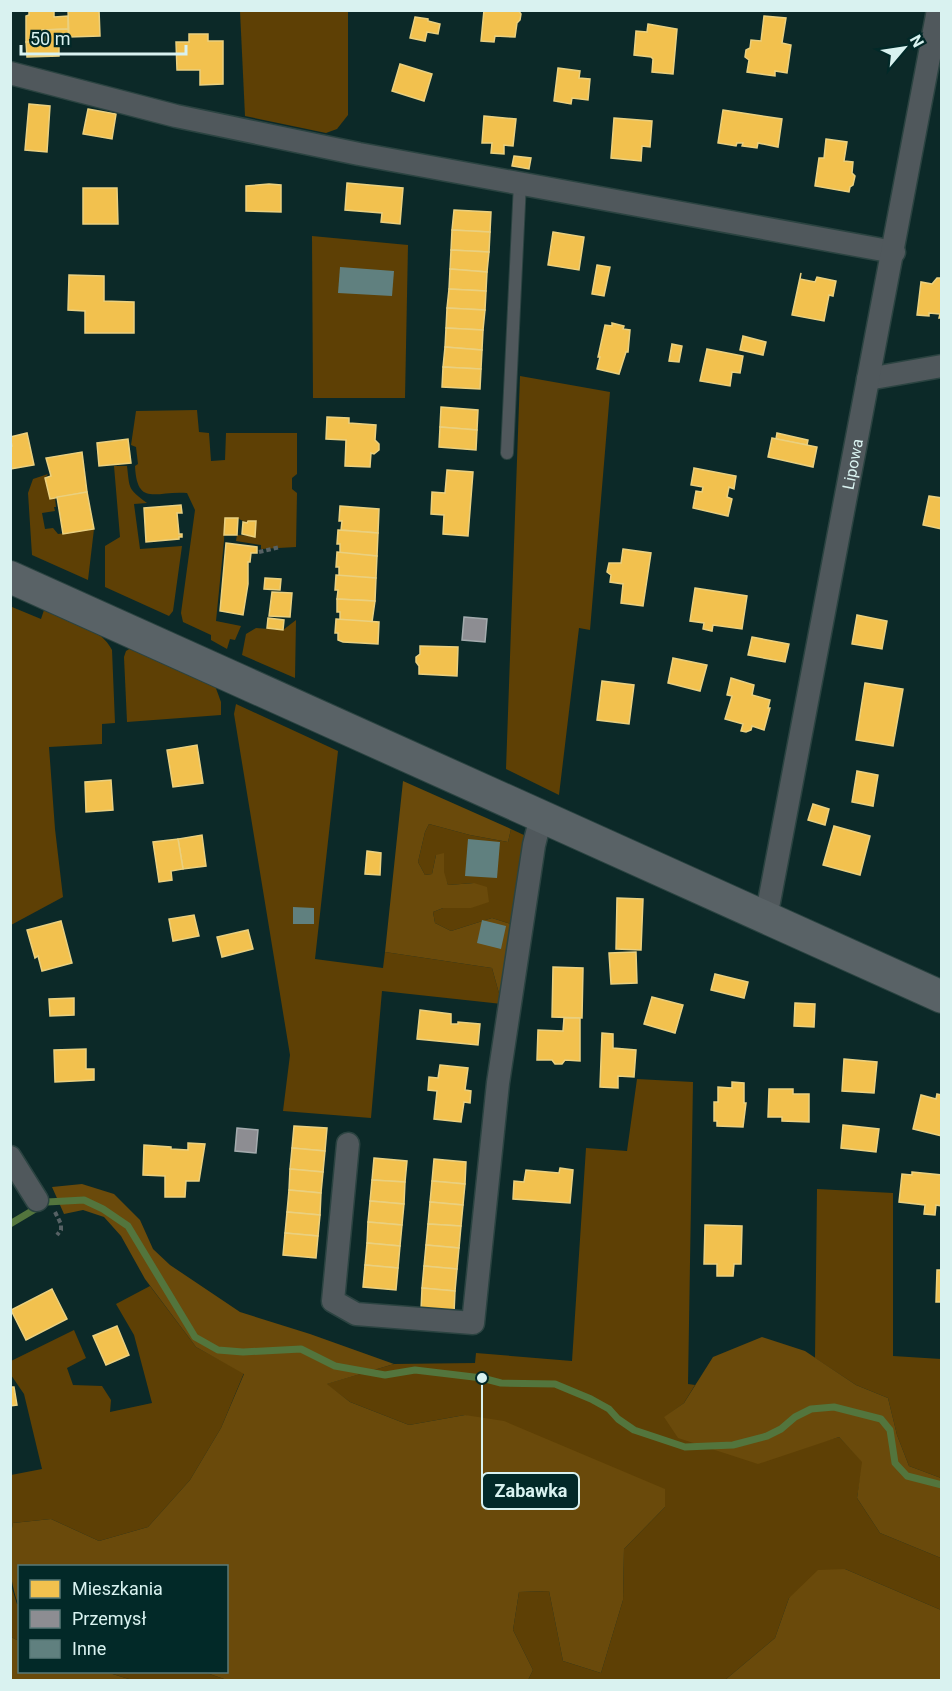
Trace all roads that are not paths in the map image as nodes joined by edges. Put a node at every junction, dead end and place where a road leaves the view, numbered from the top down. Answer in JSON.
{"nodes":[{"id":1,"x":938,"y":10,"type":"edge"},
{"id":2,"x":10,"y":73,"type":"edge"},
{"id":3,"x":520,"y":183,"type":"junction"},
{"id":4,"x":894,"y":252,"type":"junction"},
{"id":5,"x":942,"y":366,"type":"edge"},
{"id":6,"x":868,"y":379,"type":"junction"},
{"id":7,"x":507,"y":453,"type":"dead end"},
{"id":8,"x":10,"y":578,"type":"edge"},
{"id":9,"x":541,"y":817,"type":"junction"},
{"id":10,"x":766,"y":918,"type":"junction"},
{"id":11,"x":942,"y":997,"type":"edge"},
{"id":12,"x":348,"y":1144,"type":"dead end"},
{"id":13,"x":10,"y":1157,"type":"edge"},
{"id":14,"x":41,"y":1205,"type":"dead end"}],
"edges":[{"from":1,"to":4,"type":"street","name":"Lipowa"},
{"from":2,"to":3,"type":"street"},
{"from":3,"to":4,"type":"street"},
{"from":3,"to":7,"type":"lane"},
{"from":4,"to":6,"type":"street","name":"Lipowa"},
{"from":5,"to":6,"type":"street"},
{"from":6,"to":10,"type":"street","name":"Lipowa"},
{"from":8,"to":9,"type":"main road"},
{"from":9,"to":10,"type":"main road"},
{"from":9,"to":12,"type":"street"},
{"from":10,"to":11,"type":"main road"},
{"from":13,"to":14,"type":"street"}]}
